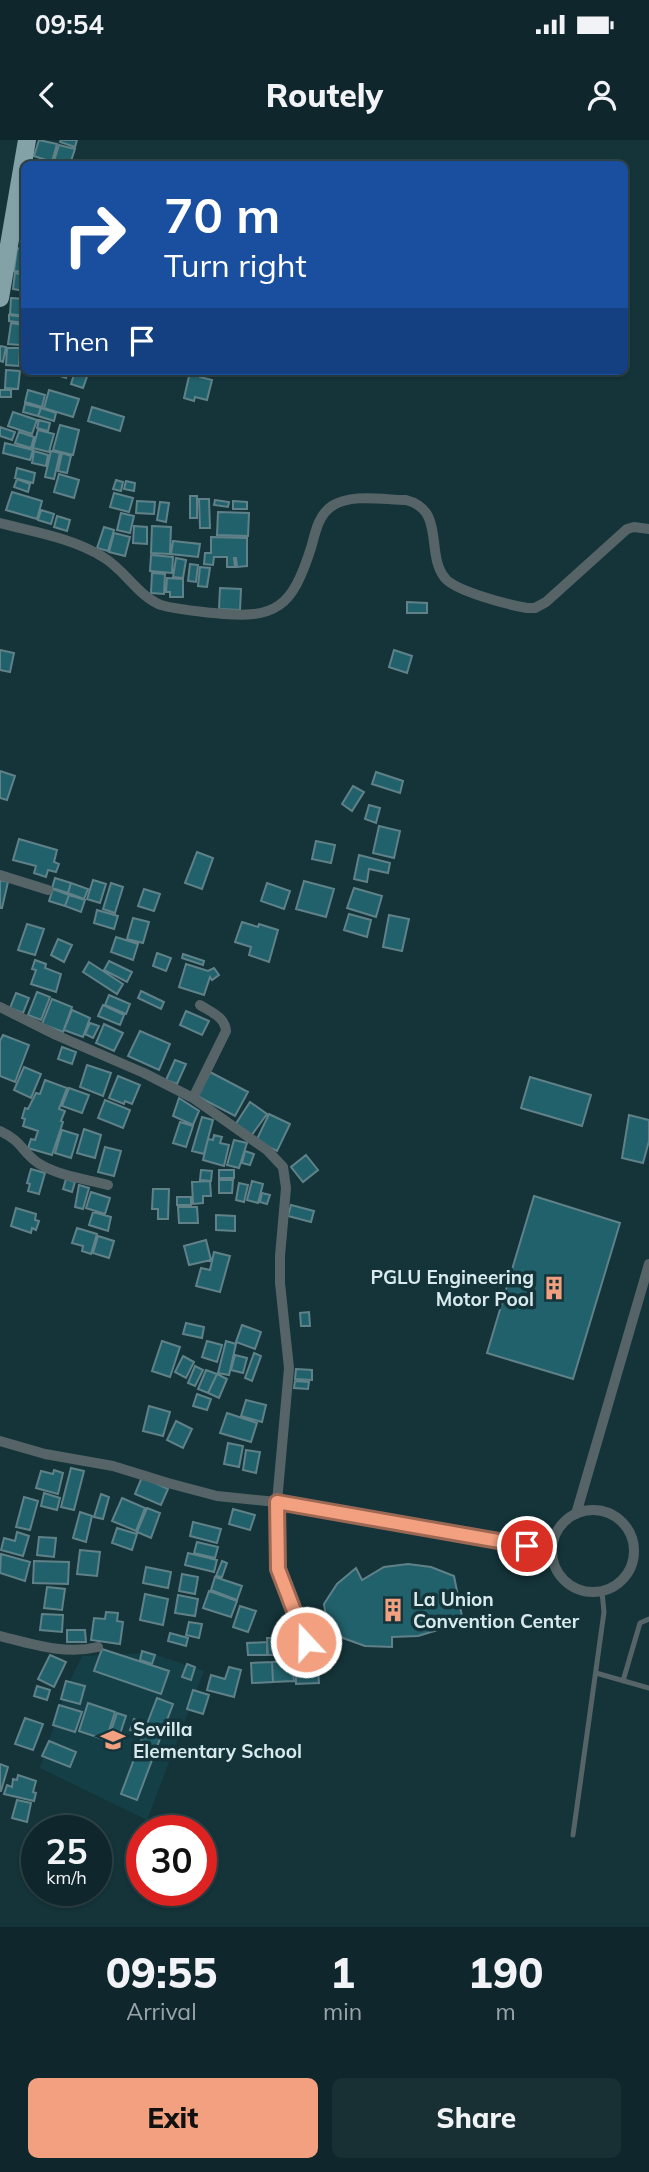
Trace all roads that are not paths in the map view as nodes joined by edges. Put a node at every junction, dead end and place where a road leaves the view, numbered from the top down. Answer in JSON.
{"nodes":[{"id":1,"x":27,"y":140,"type":"edge"},
{"id":2,"x":23,"y":161,"type":"edge"},
{"id":3,"x":21,"y":175,"type":"edge"},
{"id":4,"x":0,"y":299,"type":"edge"},
{"id":5,"x":0,"y":523,"type":"edge"},
{"id":6,"x":649,"y":529,"type":"edge"},
{"id":7,"x":0,"y":875,"type":"edge"},
{"id":8,"x":48,"y":890,"type":"dead end"},
{"id":9,"x":200,"y":1005,"type":"dead end"},
{"id":10,"x":0,"y":1007,"type":"edge"},
{"id":11,"x":193,"y":1098,"type":"junction"},
{"id":12,"x":0,"y":1132,"type":"edge"},
{"id":13,"x":108,"y":1185,"type":"dead end"},
{"id":14,"x":649,"y":1264,"type":"edge"},
{"id":15,"x":0,"y":1441,"type":"edge"},
{"id":16,"x":277,"y":1502,"type":"junction"},
{"id":17,"x":576,"y":1514,"type":"junction"},
{"id":18,"x":552,"y":1550,"type":"junction"},
{"id":19,"x":601,"y":1592,"type":"junction"},
{"id":20,"x":649,"y":1619,"type":"edge"},
{"id":21,"x":0,"y":1636,"type":"edge"},
{"id":22,"x":98,"y":1647,"type":"dead end"},
{"id":23,"x":312,"y":1660,"type":"dead end"},
{"id":24,"x":596,"y":1673,"type":"junction"},
{"id":25,"x":623,"y":1681,"type":"junction"},
{"id":26,"x":649,"y":1688,"type":"edge"},
{"id":27,"x":573,"y":1835,"type":"dead end"}],
"edges":[{"from":1,"to":2,"type":"highway"},
{"from":3,"to":4,"type":"highway"},
{"from":5,"to":6,"type":"street"},
{"from":7,"to":8,"type":"street"},
{"from":9,"to":11,"type":"street"},
{"from":10,"to":11,"type":"street"},
{"from":11,"to":16,"type":"street"},
{"from":12,"to":13,"type":"street"},
{"from":14,"to":17,"type":"street"},
{"from":15,"to":16,"type":"street"},
{"from":16,"to":18,"type":"street"},
{"from":16,"to":23,"type":"street"},
{"from":17,"to":18,"type":"street"},
{"from":17,"to":19,"type":"street"},
{"from":18,"to":19,"type":"street"},
{"from":19,"to":24,"type":"lane"},
{"from":20,"to":25,"type":"lane"},
{"from":21,"to":22,"type":"street"},
{"from":24,"to":25,"type":"lane"},
{"from":24,"to":27,"type":"lane"},
{"from":25,"to":26,"type":"lane"}]}
